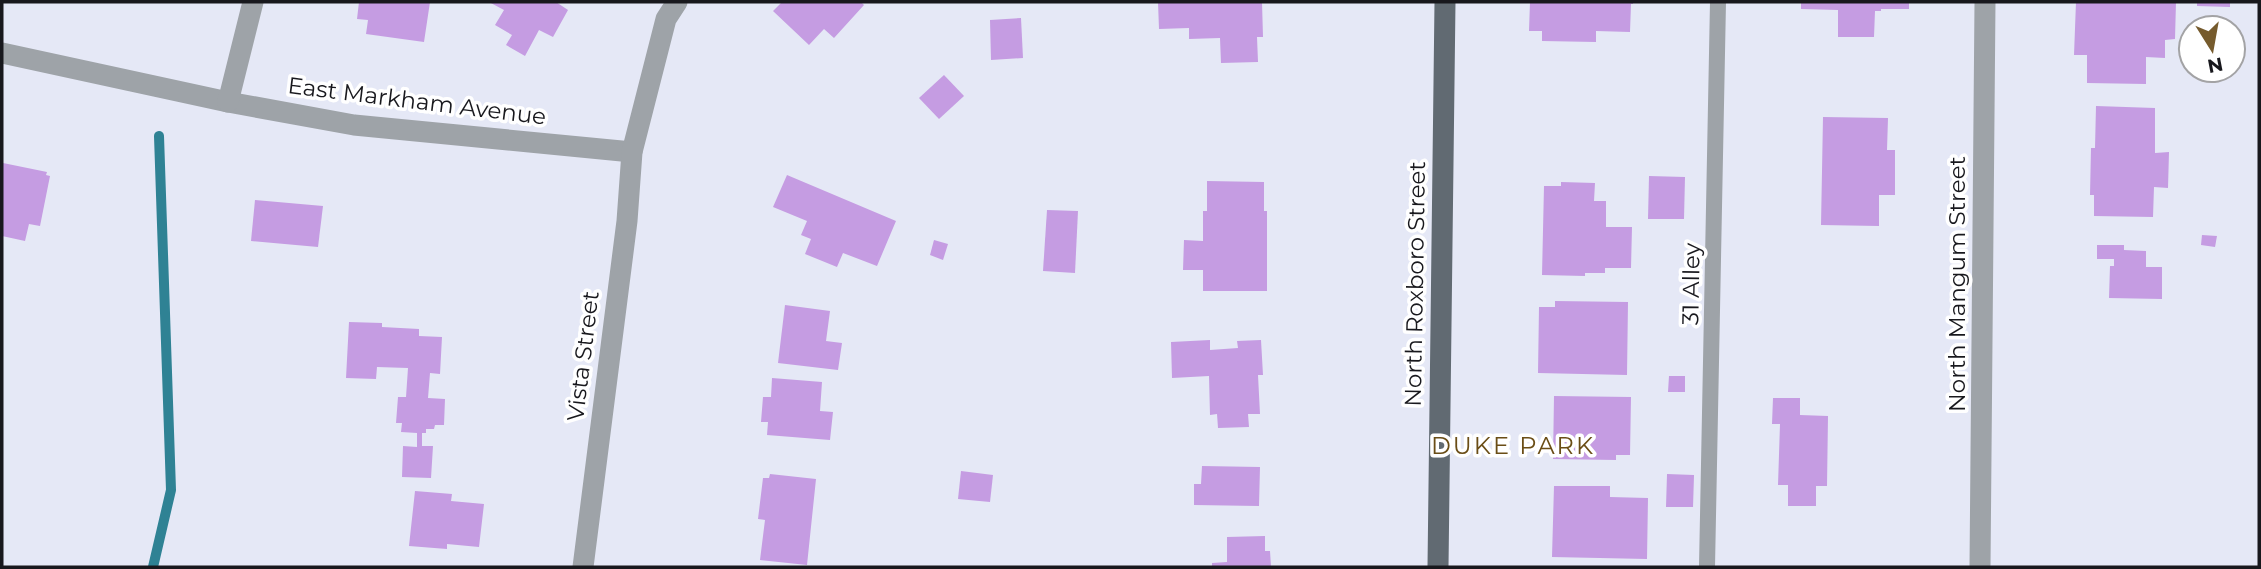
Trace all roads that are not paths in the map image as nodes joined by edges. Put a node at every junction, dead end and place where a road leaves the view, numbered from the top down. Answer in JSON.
{"nodes":[{"id":1,"x":253,"y":2,"type":"edge"},
{"id":2,"x":677,"y":2,"type":"edge"},
{"id":3,"x":1445,"y":2,"type":"edge"},
{"id":4,"x":1718,"y":2,"type":"edge"},
{"id":5,"x":1985,"y":2,"type":"edge"},
{"id":6,"x":2,"y":52,"type":"edge"},
{"id":7,"x":228,"y":102,"type":"junction"},
{"id":8,"x":632,"y":152,"type":"junction"},
{"id":9,"x":583,"y":567,"type":"edge"},
{"id":10,"x":1438,"y":567,"type":"edge"},
{"id":11,"x":1707,"y":567,"type":"edge"},
{"id":12,"x":1980,"y":567,"type":"edge"}],
"edges":[{"from":1,"to":7,"type":"street"},
{"from":2,"to":8,"type":"street"},
{"from":3,"to":10,"type":"main road","name":"North Roxboro Street"},
{"from":4,"to":11,"type":"lane","name":"31 Alley"},
{"from":5,"to":12,"type":"street","name":"North Mangum Street"},
{"from":6,"to":7,"type":"street","name":"East Markham Avenue"},
{"from":7,"to":8,"type":"street","name":"East Markham Avenue"},
{"from":8,"to":9,"type":"street","name":"Vista Street"}]}
